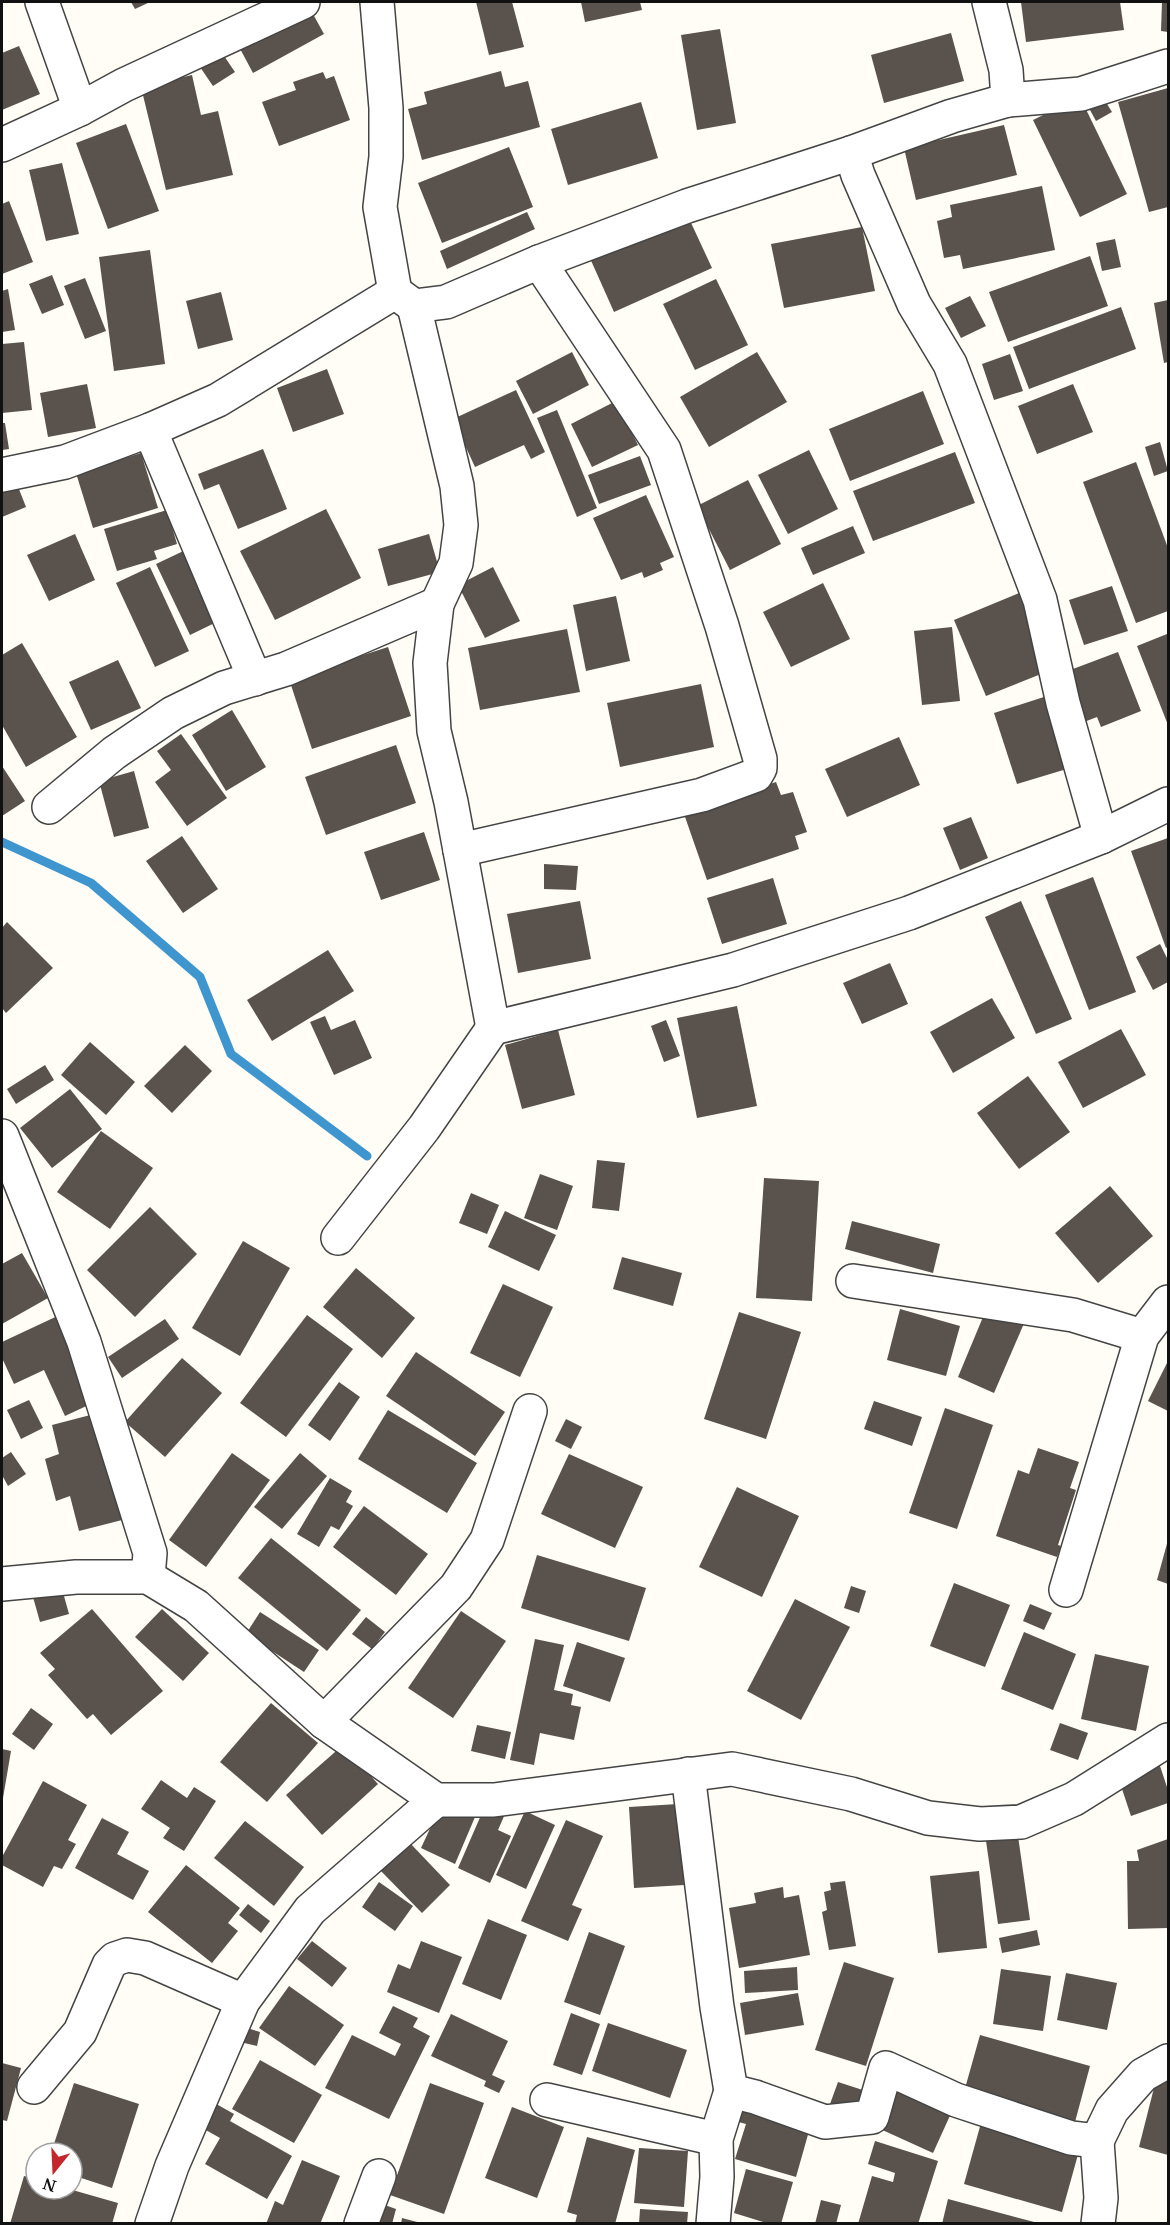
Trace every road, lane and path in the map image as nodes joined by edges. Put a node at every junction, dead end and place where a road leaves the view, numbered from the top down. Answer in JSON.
{"nodes":[{"id":1,"x":42,"y":2,"type":"edge"},
{"id":2,"x":303,"y":2,"type":"edge"},
{"id":3,"x":376,"y":2,"type":"edge"},
{"id":4,"x":989,"y":2,"type":"edge"},
{"id":5,"x":1168,"y":66,"type":"edge"},
{"id":6,"x":1008,"y":100,"type":"junction"},
{"id":7,"x":80,"y":109,"type":"junction"},
{"id":8,"x":2,"y":146,"type":"edge"},
{"id":9,"x":851,"y":153,"type":"junction"},
{"id":10,"x":539,"y":262,"type":"junction"},
{"id":11,"x":405,"y":299,"type":"junction"},
{"id":12,"x":150,"y":430,"type":"junction"},
{"id":13,"x":2,"y":475,"type":"edge"},
{"id":14,"x":437,"y":604,"type":"junction"},
{"id":15,"x":255,"y":679,"type":"junction"},
{"id":16,"x":1168,"y":804,"type":"edge"},
{"id":17,"x":49,"y":807,"type":"dead end"},
{"id":18,"x":1101,"y":837,"type":"junction"},
{"id":19,"x":460,"y":850,"type":"junction"},
{"id":20,"x":493,"y":1028,"type":"junction"},
{"id":21,"x":2,"y":1136,"type":"edge"},
{"id":22,"x":338,"y":1238,"type":"dead end"},
{"id":23,"x":852,"y":1281,"type":"dead end"},
{"id":24,"x":1168,"y":1302,"type":"edge"},
{"id":25,"x":1142,"y":1336,"type":"junction"},
{"id":26,"x":530,"y":1411,"type":"dead end"},
{"id":27,"x":148,"y":1577,"type":"junction"},
{"id":28,"x":2,"y":1584,"type":"edge"},
{"id":29,"x":1066,"y":1590,"type":"dead end"},
{"id":30,"x":324,"y":1722,"type":"junction"},
{"id":31,"x":1168,"y":1740,"type":"edge"},
{"id":32,"x":688,"y":1774,"type":"junction"},
{"id":33,"x":436,"y":1800,"type":"junction"},
{"id":34,"x":243,"y":2001,"type":"junction"},
{"id":35,"x":1168,"y":2061,"type":"edge"},
{"id":36,"x":34,"y":2087,"type":"dead end"},
{"id":37,"x":731,"y":2091,"type":"junction"},
{"id":38,"x":547,"y":2100,"type":"dead end"},
{"id":39,"x":716,"y":2139,"type":"junction"},
{"id":40,"x":1097,"y":2141,"type":"junction"},
{"id":41,"x":380,"y":2176,"type":"dead end"},
{"id":42,"x":152,"y":2223,"type":"edge"},
{"id":43,"x":362,"y":2223,"type":"edge"},
{"id":44,"x":713,"y":2223,"type":"edge"},
{"id":45,"x":1098,"y":2223,"type":"edge"}],
"edges":[{"from":1,"to":7,"type":"street"},
{"from":2,"to":7,"type":"street"},
{"from":3,"to":11,"type":"street"},
{"from":4,"to":6,"type":"street"},
{"from":5,"to":6,"type":"street"},
{"from":6,"to":9,"type":"street"},
{"from":7,"to":8,"type":"street"},
{"from":9,"to":10,"type":"street"},
{"from":9,"to":18,"type":"street"},
{"from":10,"to":11,"type":"street"},
{"from":10,"to":19,"type":"street"},
{"from":11,"to":12,"type":"street"},
{"from":11,"to":14,"type":"street"},
{"from":12,"to":13,"type":"street"},
{"from":12,"to":15,"type":"street"},
{"from":14,"to":15,"type":"street"},
{"from":14,"to":19,"type":"street"},
{"from":15,"to":17,"type":"street"},
{"from":16,"to":18,"type":"street"},
{"from":18,"to":20,"type":"street"},
{"from":19,"to":20,"type":"street"},
{"from":20,"to":22,"type":"street"},
{"from":21,"to":27,"type":"street"},
{"from":23,"to":25,"type":"street"},
{"from":24,"to":25,"type":"street"},
{"from":25,"to":29,"type":"street"},
{"from":26,"to":30,"type":"street"},
{"from":27,"to":28,"type":"street"},
{"from":27,"to":30,"type":"street"},
{"from":30,"to":33,"type":"street"},
{"from":31,"to":32,"type":"street"},
{"from":32,"to":33,"type":"street"},
{"from":32,"to":37,"type":"street"},
{"from":33,"to":34,"type":"street"},
{"from":34,"to":36,"type":"street"},
{"from":34,"to":42,"type":"street"},
{"from":35,"to":40,"type":"street"},
{"from":37,"to":39,"type":"street"},
{"from":37,"to":40,"type":"street"},
{"from":38,"to":39,"type":"street"},
{"from":39,"to":44,"type":"street"},
{"from":40,"to":45,"type":"street"},
{"from":41,"to":43,"type":"street"}]}
